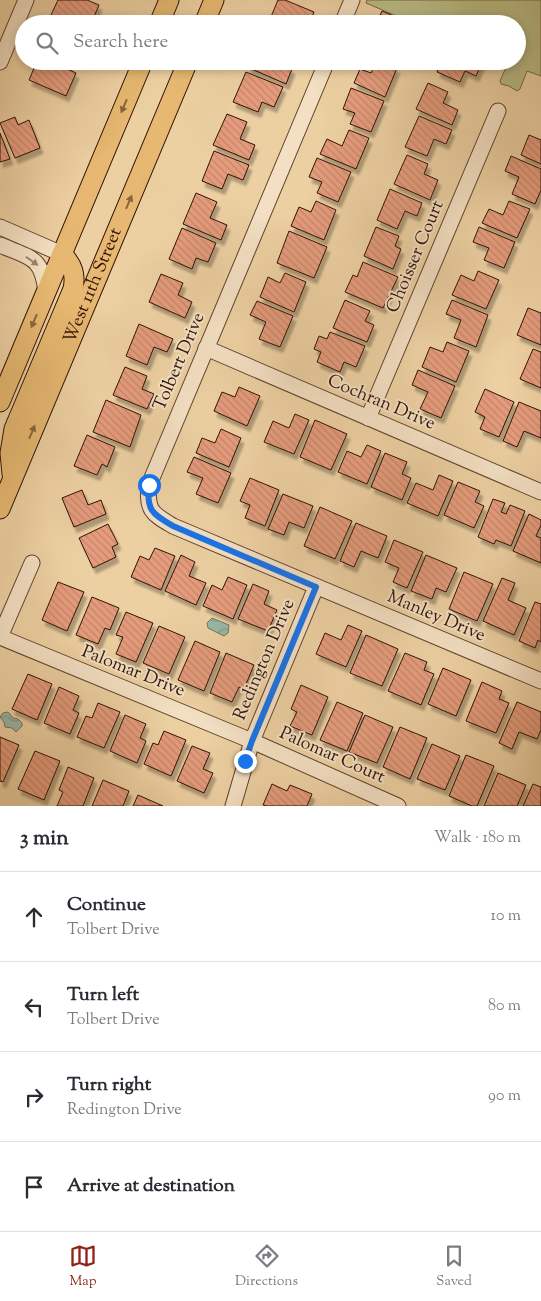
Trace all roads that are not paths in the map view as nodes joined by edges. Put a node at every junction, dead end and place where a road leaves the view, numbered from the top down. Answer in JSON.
{"nodes":[{"id":1,"x":26,"y":0,"type":"edge"},
{"id":2,"x":169,"y":0,"type":"edge"},
{"id":3,"x":214,"y":0,"type":"edge"},
{"id":4,"x":352,"y":0,"type":"edge"},
{"id":5,"x":20,"y":15,"type":"edge"},
{"id":6,"x":163,"y":15,"type":"edge"},
{"id":7,"x":208,"y":15,"type":"edge"},
{"id":8,"x":346,"y":15,"type":"edge"},
{"id":9,"x":15,"y":26,"type":"edge"},
{"id":10,"x":0,"y":62,"type":"edge"},
{"id":11,"x":139,"y":70,"type":"edge"},
{"id":12,"x":184,"y":70,"type":"edge"},
{"id":13,"x":323,"y":70,"type":"edge"},
{"id":14,"x":498,"y":111,"type":"dead end"},
{"id":15,"x":0,"y":227,"type":"edge"},
{"id":16,"x":0,"y":245,"type":"edge"},
{"id":17,"x":62,"y":254,"type":"junction"},
{"id":18,"x":46,"y":292,"type":"junction"},
{"id":19,"x":206,"y":348,"type":"junction"},
{"id":20,"x":0,"y":402,"type":"edge"},
{"id":21,"x":368,"y":418,"type":"junction"},
{"id":22,"x":13,"y":478,"type":"junction"},
{"id":23,"x":541,"y":492,"type":"edge"},
{"id":24,"x":0,"y":509,"type":"edge"},
{"id":25,"x":32,"y":563,"type":"dead end"},
{"id":26,"x":316,"y":587,"type":"junction"},
{"id":27,"x":0,"y":637,"type":"edge"},
{"id":28,"x":541,"y":681,"type":"edge"},
{"id":29,"x":252,"y":741,"type":"junction"},
{"id":30,"x":233,"y":806,"type":"edge"},
{"id":31,"x":398,"y":806,"type":"edge"}],
"edges":[{"from":1,"to":5,"type":"street"},
{"from":2,"to":6,"type":"main road"},
{"from":3,"to":7,"type":"main road"},
{"from":4,"to":8,"type":"street"},
{"from":9,"to":10,"type":"street"},
{"from":11,"to":17,"type":"main road","one_way":true},
{"from":22,"to":12,"type":"main road","name":"West 11th Street","one_way":true},
{"from":13,"to":19,"type":"street","name":"Tolbert Drive"},
{"from":14,"to":21,"type":"street","name":"Choisser Court"},
{"from":15,"to":17,"type":"street"},
{"from":16,"to":18,"type":"street","one_way":true},
{"from":17,"to":18,"type":"main road"},
{"from":17,"to":22,"type":"main road"},
{"from":18,"to":20,"type":"main road","one_way":true},
{"from":19,"to":21,"type":"street","name":"Cochran Drive"},
{"from":19,"to":26,"type":"street","name":"Tolbert Drive"},
{"from":21,"to":23,"type":"street","name":"Cochran Drive"},
{"from":22,"to":24,"type":"main road","name":"West 11th Street"},
{"from":25,"to":27,"type":"street"},
{"from":26,"to":28,"type":"street","name":"Manley Drive"},
{"from":26,"to":29,"type":"street","name":"Redington Drive"},
{"from":27,"to":29,"type":"street","name":"Palomar Drive"},
{"from":29,"to":30,"type":"street","name":"Redington Drive"},
{"from":29,"to":31,"type":"street","name":"Palomar Court"}]}
